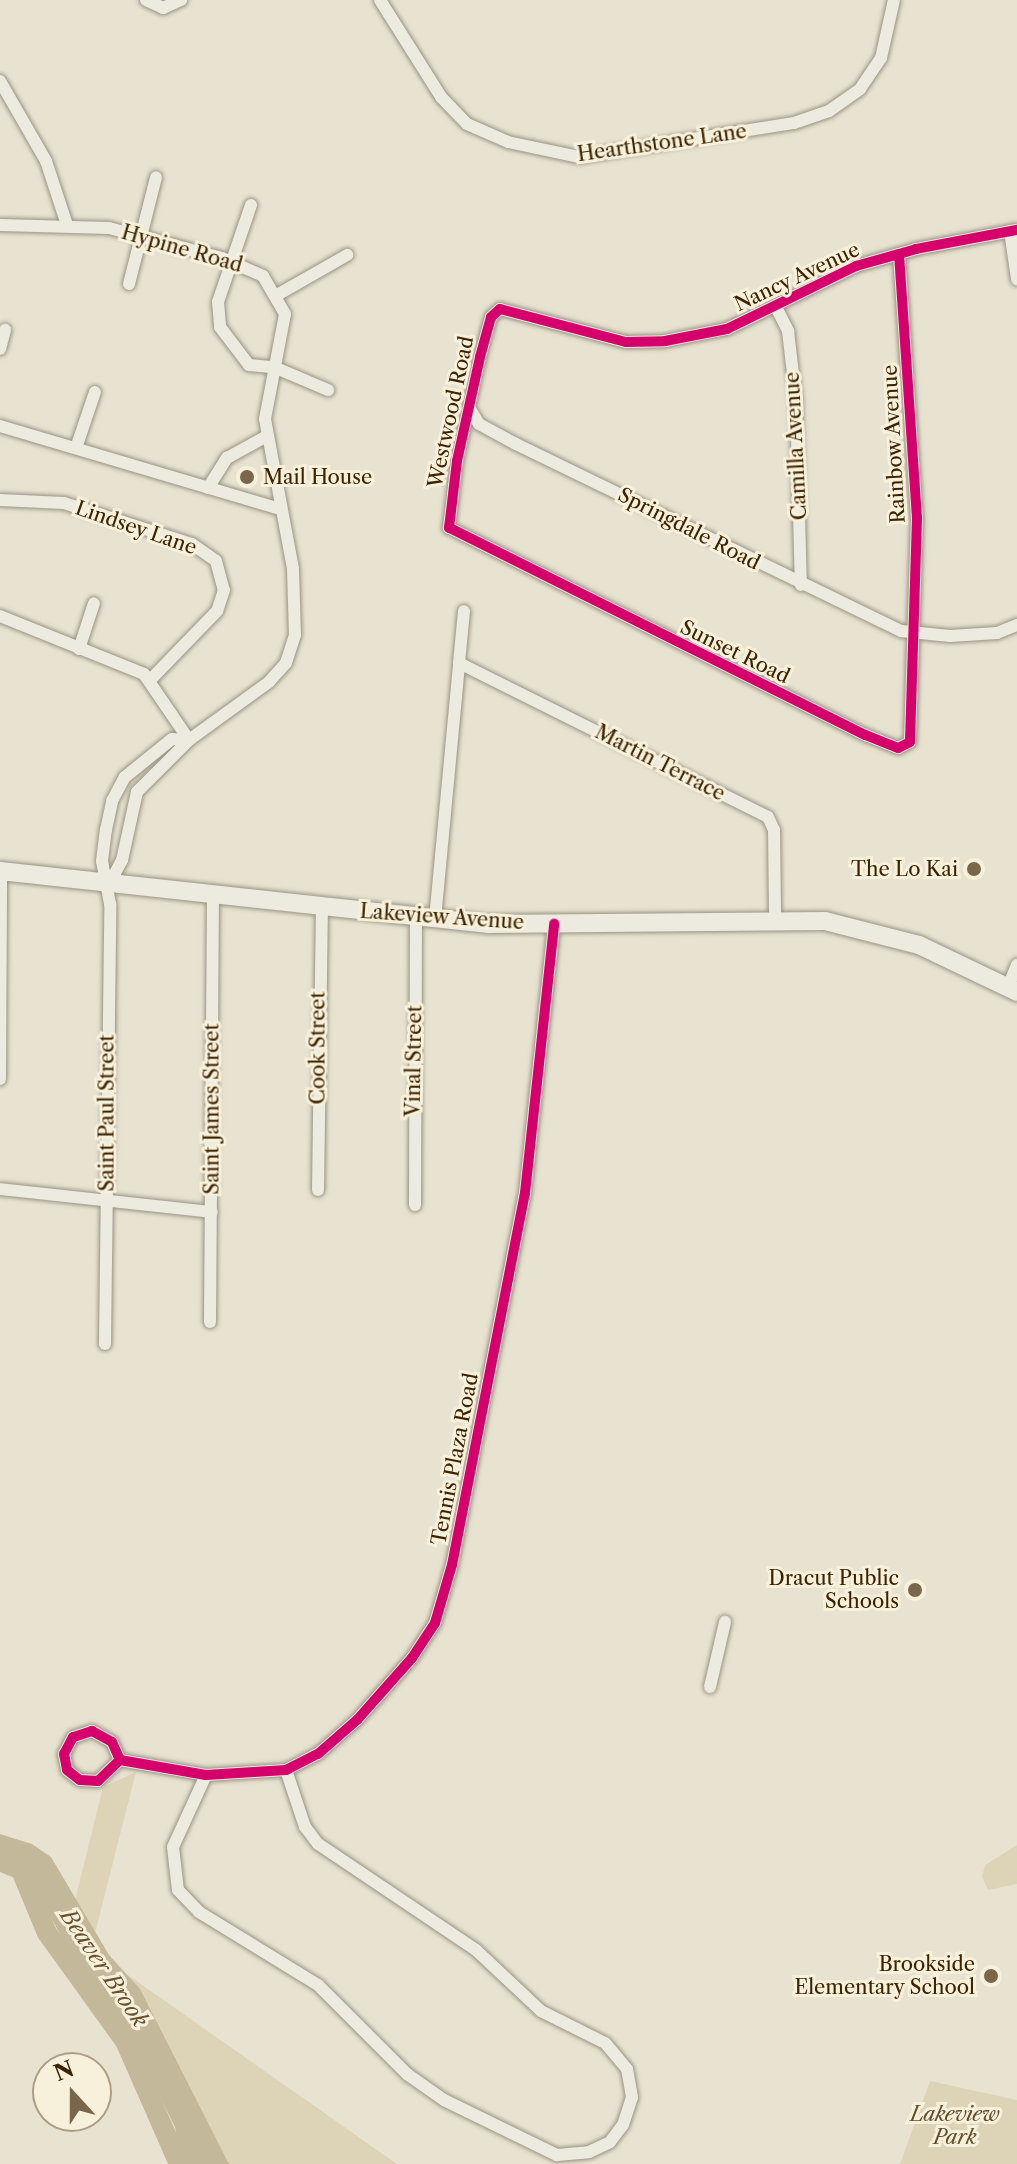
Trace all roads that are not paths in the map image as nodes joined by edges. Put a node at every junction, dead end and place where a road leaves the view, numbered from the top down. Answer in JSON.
{"nodes":[{"id":1,"x":146,"y":0,"type":"edge"},
{"id":2,"x":181,"y":0,"type":"edge"},
{"id":3,"x":380,"y":0,"type":"edge"},
{"id":4,"x":894,"y":0,"type":"edge"},
{"id":5,"x":0,"y":81,"type":"edge"},
{"id":6,"x":156,"y":177,"type":"dead end"},
{"id":7,"x":251,"y":205,"type":"dead end"},
{"id":8,"x":0,"y":225,"type":"edge"},
{"id":9,"x":67,"y":225,"type":"junction"},
{"id":10,"x":1014,"y":230,"type":"edge"},
{"id":11,"x":142,"y":234,"type":"junction"},
{"id":12,"x":899,"y":254,"type":"junction"},
{"id":13,"x":347,"y":255,"type":"dead end"},
{"id":14,"x":233,"y":262,"type":"junction"},
{"id":15,"x":1017,"y":279,"type":"edge"},
{"id":16,"x":129,"y":284,"type":"dead end"},
{"id":17,"x":277,"y":295,"type":"junction"},
{"id":18,"x":777,"y":309,"type":"junction"},
{"id":19,"x":500,"y":310,"type":"joint"},
{"id":20,"x":5,"y":330,"type":"dead end"},
{"id":21,"x":0,"y":349,"type":"edge"},
{"id":22,"x":274,"y":367,"type":"junction"},
{"id":23,"x":328,"y":390,"type":"dead end"},
{"id":24,"x":95,"y":392,"type":"dead end"},
{"id":25,"x":470,"y":409,"type":"junction"},
{"id":26,"x":0,"y":426,"type":"edge"},
{"id":27,"x":267,"y":436,"type":"junction"},
{"id":28,"x":76,"y":448,"type":"junction"},
{"id":29,"x":208,"y":488,"type":"junction"},
{"id":30,"x":0,"y":500,"type":"edge"},
{"id":31,"x":281,"y":509,"type":"junction"},
{"id":32,"x":448,"y":526,"type":"joint"},
{"id":33,"x":801,"y":585,"type":"junction"},
{"id":34,"x":94,"y":603,"type":"dead end"},
{"id":35,"x":464,"y":611,"type":"dead end"},
{"id":36,"x":0,"y":616,"type":"edge"},
{"id":37,"x":1017,"y":625,"type":"edge"},
{"id":38,"x":917,"y":633,"type":"junction"},
{"id":39,"x":79,"y":649,"type":"junction"},
{"id":40,"x":459,"y":663,"type":"junction"},
{"id":41,"x":151,"y":679,"type":"junction"},
{"id":42,"x":189,"y":740,"type":"junction"},
{"id":43,"x":0,"y":871,"type":"edge"},
{"id":44,"x":110,"y":883,"type":"junction"},
{"id":45,"x":213,"y":895,"type":"junction"},
{"id":46,"x":322,"y":907,"type":"junction"},
{"id":47,"x":426,"y":918,"type":"junction"},
{"id":48,"x":775,"y":918,"type":"junction"},
{"id":49,"x":554,"y":924,"type":"junction"},
{"id":50,"x":1017,"y":965,"type":"edge"},
{"id":51,"x":1012,"y":990,"type":"edge"},
{"id":52,"x":0,"y":1079,"type":"edge"},
{"id":53,"x":0,"y":1189,"type":"edge"},
{"id":54,"x":318,"y":1190,"type":"dead end"},
{"id":55,"x":106,"y":1200,"type":"junction"},
{"id":56,"x":415,"y":1205,"type":"dead end"},
{"id":57,"x":212,"y":1212,"type":"junction"},
{"id":58,"x":210,"y":1322,"type":"dead end"},
{"id":59,"x":105,"y":1344,"type":"dead end"},
{"id":60,"x":725,"y":1622,"type":"dead end"},
{"id":61,"x":710,"y":1687,"type":"dead end"},
{"id":62,"x":120,"y":1760,"type":"junction"},
{"id":63,"x":286,"y":1770,"type":"junction"},
{"id":64,"x":206,"y":1775,"type":"junction"}],
"edges":[{"from":1,"to":2,"type":"street"},
{"from":3,"to":4,"type":"street","name":"Hearthstone Lane"},
{"from":5,"to":9,"type":"street"},
{"from":6,"to":11,"type":"street"},
{"from":7,"to":14,"type":"street"},
{"from":8,"to":9,"type":"street","name":"Hypine Road"},
{"from":9,"to":11,"type":"street","name":"Hypine Road"},
{"from":10,"to":12,"type":"street","name":"Nancy Avenue"},
{"from":10,"to":15,"type":"street"},
{"from":11,"to":14,"type":"street","name":"Hypine Road"},
{"from":11,"to":16,"type":"street"},
{"from":12,"to":18,"type":"street","name":"Nancy Avenue"},
{"from":12,"to":38,"type":"street","name":"Rainbow Avenue"},
{"from":13,"to":17,"type":"street"},
{"from":14,"to":17,"type":"street","name":"Hypine Road"},
{"from":14,"to":22,"type":"street"},
{"from":17,"to":22,"type":"street"},
{"from":18,"to":19,"type":"street","name":"Nancy Avenue"},
{"from":18,"to":33,"type":"street","name":"Camilla Avenue"},
{"from":19,"to":25,"type":"street","name":"Westwood Road"},
{"from":20,"to":21,"type":"street"},
{"from":22,"to":23,"type":"street"},
{"from":22,"to":27,"type":"street"},
{"from":24,"to":28,"type":"street"},
{"from":25,"to":32,"type":"street","name":"Westwood Road"},
{"from":25,"to":33,"type":"street","name":"Springdale Road"},
{"from":26,"to":28,"type":"street"},
{"from":27,"to":29,"type":"street"},
{"from":27,"to":31,"type":"street"},
{"from":28,"to":29,"type":"street"},
{"from":29,"to":31,"type":"street"},
{"from":30,"to":41,"type":"street","name":"Lindsey Lane"},
{"from":31,"to":42,"type":"street"},
{"from":32,"to":38,"type":"street","name":"Sunset Road"},
{"from":33,"to":38,"type":"street","name":"Springdale Road"},
{"from":34,"to":39,"type":"street"},
{"from":35,"to":40,"type":"street"},
{"from":36,"to":39,"type":"street"},
{"from":37,"to":38,"type":"street","name":"Springdale Road"},
{"from":39,"to":41,"type":"street"},
{"from":40,"to":47,"type":"street"},
{"from":40,"to":48,"type":"street","name":"Martin Terrace"},
{"from":41,"to":42,"type":"street"},
{"from":42,"to":44,"type":"street"},
{"from":42,"to":44,"type":"street"},
{"from":43,"to":44,"type":"main road","name":"Lakeview Avenue"},
{"from":43,"to":52,"type":"street"},
{"from":44,"to":45,"type":"main road","name":"Lakeview Avenue"},
{"from":44,"to":55,"type":"street","name":"Saint Paul Street"},
{"from":45,"to":46,"type":"main road","name":"Lakeview Avenue"},
{"from":45,"to":57,"type":"street","name":"Saint James Street"},
{"from":46,"to":47,"type":"main road","name":"Lakeview Avenue"},
{"from":46,"to":54,"type":"street","name":"Cook Street"},
{"from":47,"to":49,"type":"main road","name":"Lakeview Avenue"},
{"from":47,"to":56,"type":"street","name":"Vinal Street"},
{"from":48,"to":49,"type":"main road","name":"Lakeview Avenue"},
{"from":48,"to":51,"type":"main road","name":"Lakeview Avenue"},
{"from":49,"to":63,"type":"street","name":"Tennis Plaza Road"},
{"from":50,"to":51,"type":"street"},
{"from":53,"to":55,"type":"street"},
{"from":55,"to":57,"type":"street"},
{"from":55,"to":59,"type":"street","name":"Saint Paul Street"},
{"from":57,"to":58,"type":"street","name":"Saint James Street"},
{"from":60,"to":61,"type":"street"},
{"from":62,"to":62,"type":"street"},
{"from":62,"to":64,"type":"street","name":"Tennis Plaza Road"},
{"from":63,"to":64,"type":"street","name":"Tennis Plaza Road"},
{"from":63,"to":64,"type":"street"}]}
